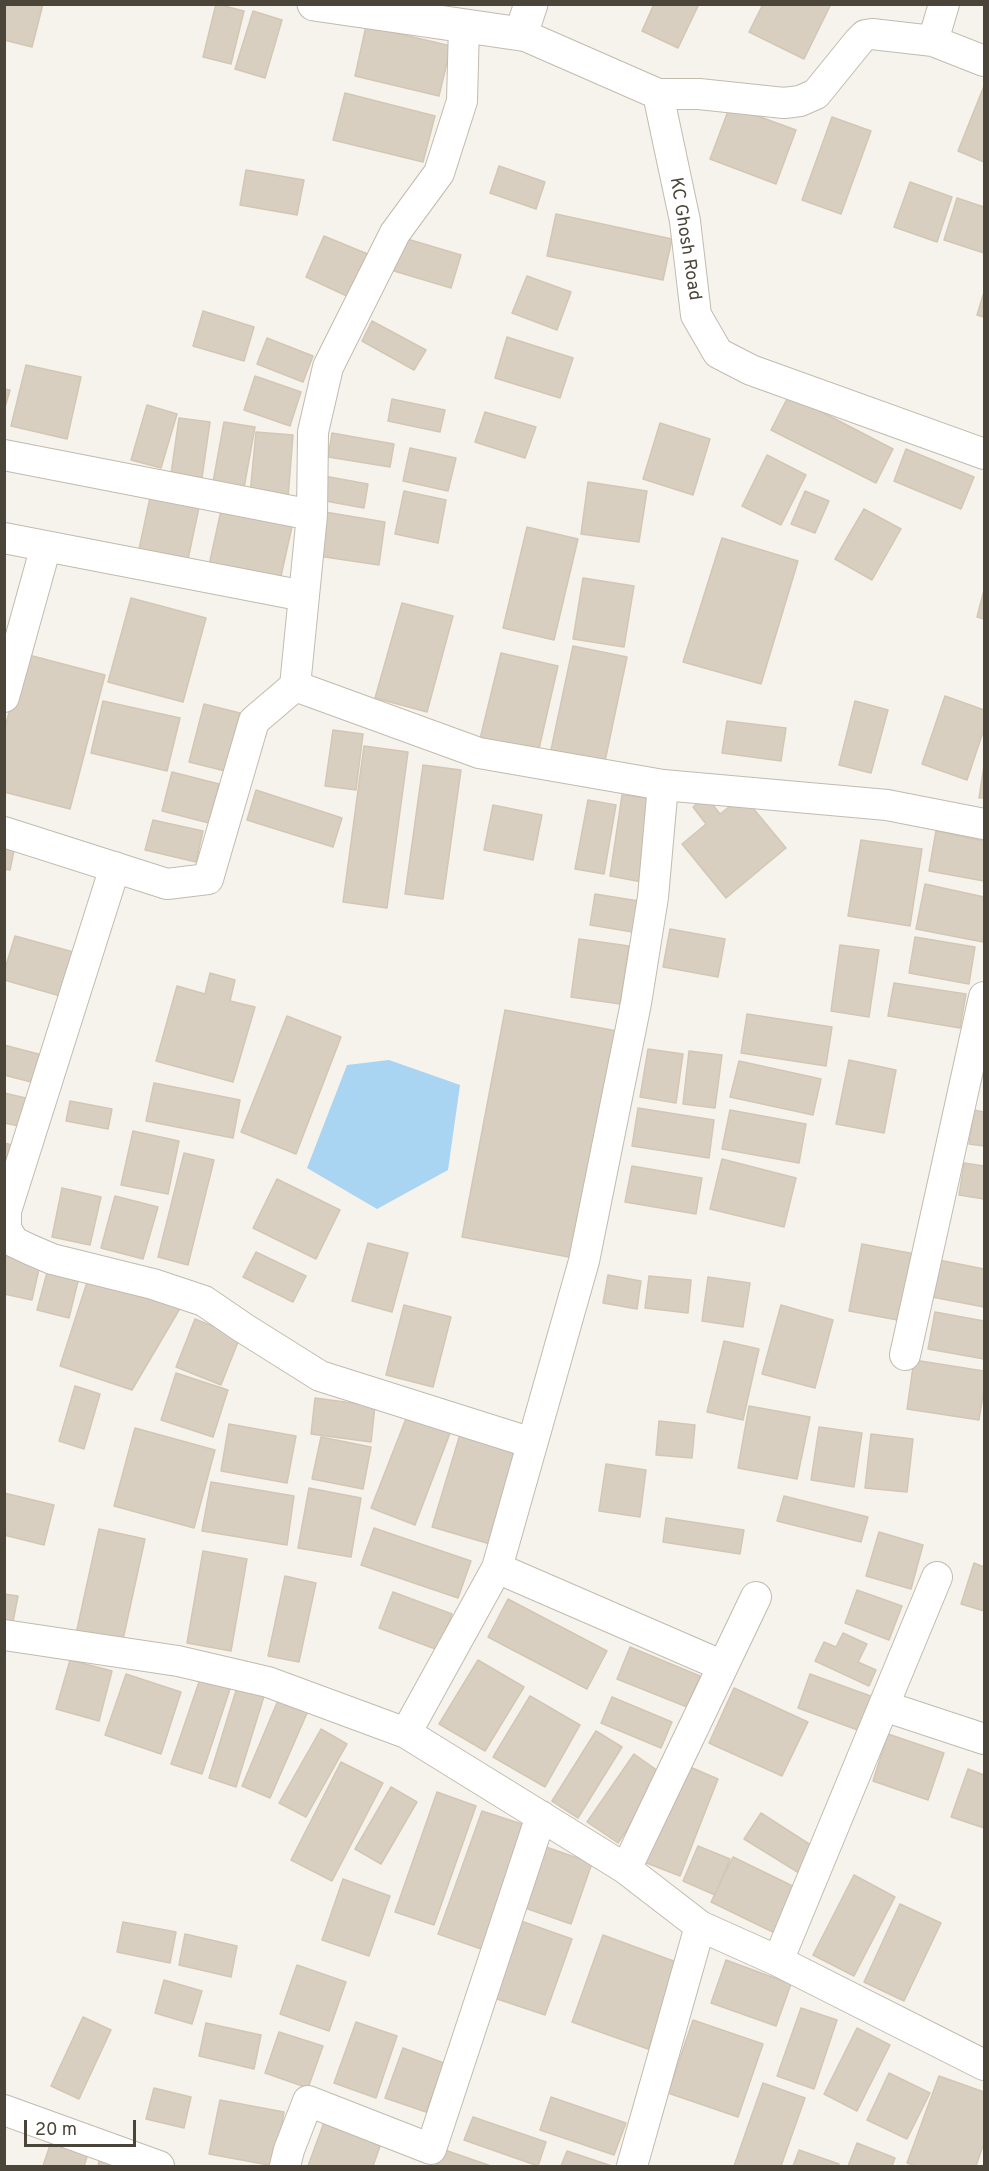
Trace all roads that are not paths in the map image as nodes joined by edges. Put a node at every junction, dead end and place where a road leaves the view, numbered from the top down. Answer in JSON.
{"nodes":[{"id":1,"x":314,"y":4,"type":"edge"},
{"id":2,"x":944,"y":4,"type":"edge"},
{"id":3,"x":526,"y":19,"type":"edge"},
{"id":4,"x":464,"y":26,"type":"junction"},
{"id":5,"x":933,"y":41,"type":"junction"},
{"id":6,"x":984,"y":61,"type":"edge"},
{"id":7,"x":658,"y":94,"type":"junction"},
{"id":8,"x":984,"y":454,"type":"edge"},
{"id":9,"x":4,"y":455,"type":"edge"},
{"id":10,"x":312,"y":515,"type":"junction"},
{"id":11,"x":4,"y":538,"type":"edge"},
{"id":12,"x":46,"y":546,"type":"junction"},
{"id":13,"x":304,"y":596,"type":"junction"},
{"id":14,"x":296,"y":686,"type":"junction"},
{"id":15,"x":4,"y":697,"type":"edge"},
{"id":16,"x":663,"y":784,"type":"junction"},
{"id":17,"x":984,"y":824,"type":"edge"},
{"id":18,"x":4,"y":832,"type":"edge"},
{"id":19,"x":115,"y":867,"type":"junction"},
{"id":20,"x":984,"y":998,"type":"edge"},
{"id":21,"x":905,"y":1355,"type":"dead end"},
{"id":22,"x":532,"y":1443,"type":"junction"},
{"id":23,"x":497,"y":1568,"type":"junction"},
{"id":24,"x":937,"y":1577,"type":"dead end"},
{"id":25,"x":756,"y":1597,"type":"dead end"},
{"id":26,"x":4,"y":1635,"type":"edge"},
{"id":27,"x":723,"y":1666,"type":"junction"},
{"id":28,"x":884,"y":1706,"type":"junction"},
{"id":29,"x":406,"y":1733,"type":"junction"},
{"id":30,"x":984,"y":1739,"type":"edge"},
{"id":31,"x":541,"y":1815,"type":"junction"},
{"id":32,"x":626,"y":1869,"type":"junction"},
{"id":33,"x":700,"y":1926,"type":"junction"},
{"id":34,"x":778,"y":1961,"type":"junction"},
{"id":35,"x":984,"y":2065,"type":"edge"},
{"id":36,"x":4,"y":2110,"type":"edge"},
{"id":37,"x":640,"y":2164,"type":"edge"},
{"id":38,"x":159,"y":2166,"type":"edge"},
{"id":39,"x":285,"y":2166,"type":"edge"}],
"edges":[{"from":1,"to":4,"type":"street"},
{"from":2,"to":5,"type":"street"},
{"from":3,"to":4,"type":"street"},
{"from":3,"to":7,"type":"street"},
{"from":4,"to":10,"type":"street"},
{"from":5,"to":6,"type":"street"},
{"from":5,"to":7,"type":"street"},
{"from":7,"to":8,"type":"street","name":"KC Ghosh Road"},
{"from":9,"to":10,"type":"street"},
{"from":10,"to":13,"type":"street"},
{"from":11,"to":12,"type":"street"},
{"from":12,"to":13,"type":"street"},
{"from":12,"to":15,"type":"street"},
{"from":13,"to":14,"type":"street"},
{"from":14,"to":16,"type":"street"},
{"from":14,"to":19,"type":"street"},
{"from":16,"to":17,"type":"street"},
{"from":16,"to":22,"type":"street"},
{"from":18,"to":19,"type":"street"},
{"from":19,"to":22,"type":"street"},
{"from":20,"to":21,"type":"street"},
{"from":22,"to":23,"type":"street"},
{"from":23,"to":27,"type":"street"},
{"from":23,"to":29,"type":"street"},
{"from":24,"to":28,"type":"street"},
{"from":25,"to":27,"type":"street"},
{"from":26,"to":29,"type":"street"},
{"from":27,"to":32,"type":"street"},
{"from":28,"to":30,"type":"street"},
{"from":28,"to":34,"type":"street"},
{"from":29,"to":31,"type":"street"},
{"from":31,"to":32,"type":"street"},
{"from":31,"to":39,"type":"street"},
{"from":32,"to":33,"type":"street"},
{"from":33,"to":34,"type":"street"},
{"from":33,"to":37,"type":"street"},
{"from":34,"to":35,"type":"street"},
{"from":36,"to":38,"type":"street"}]}
